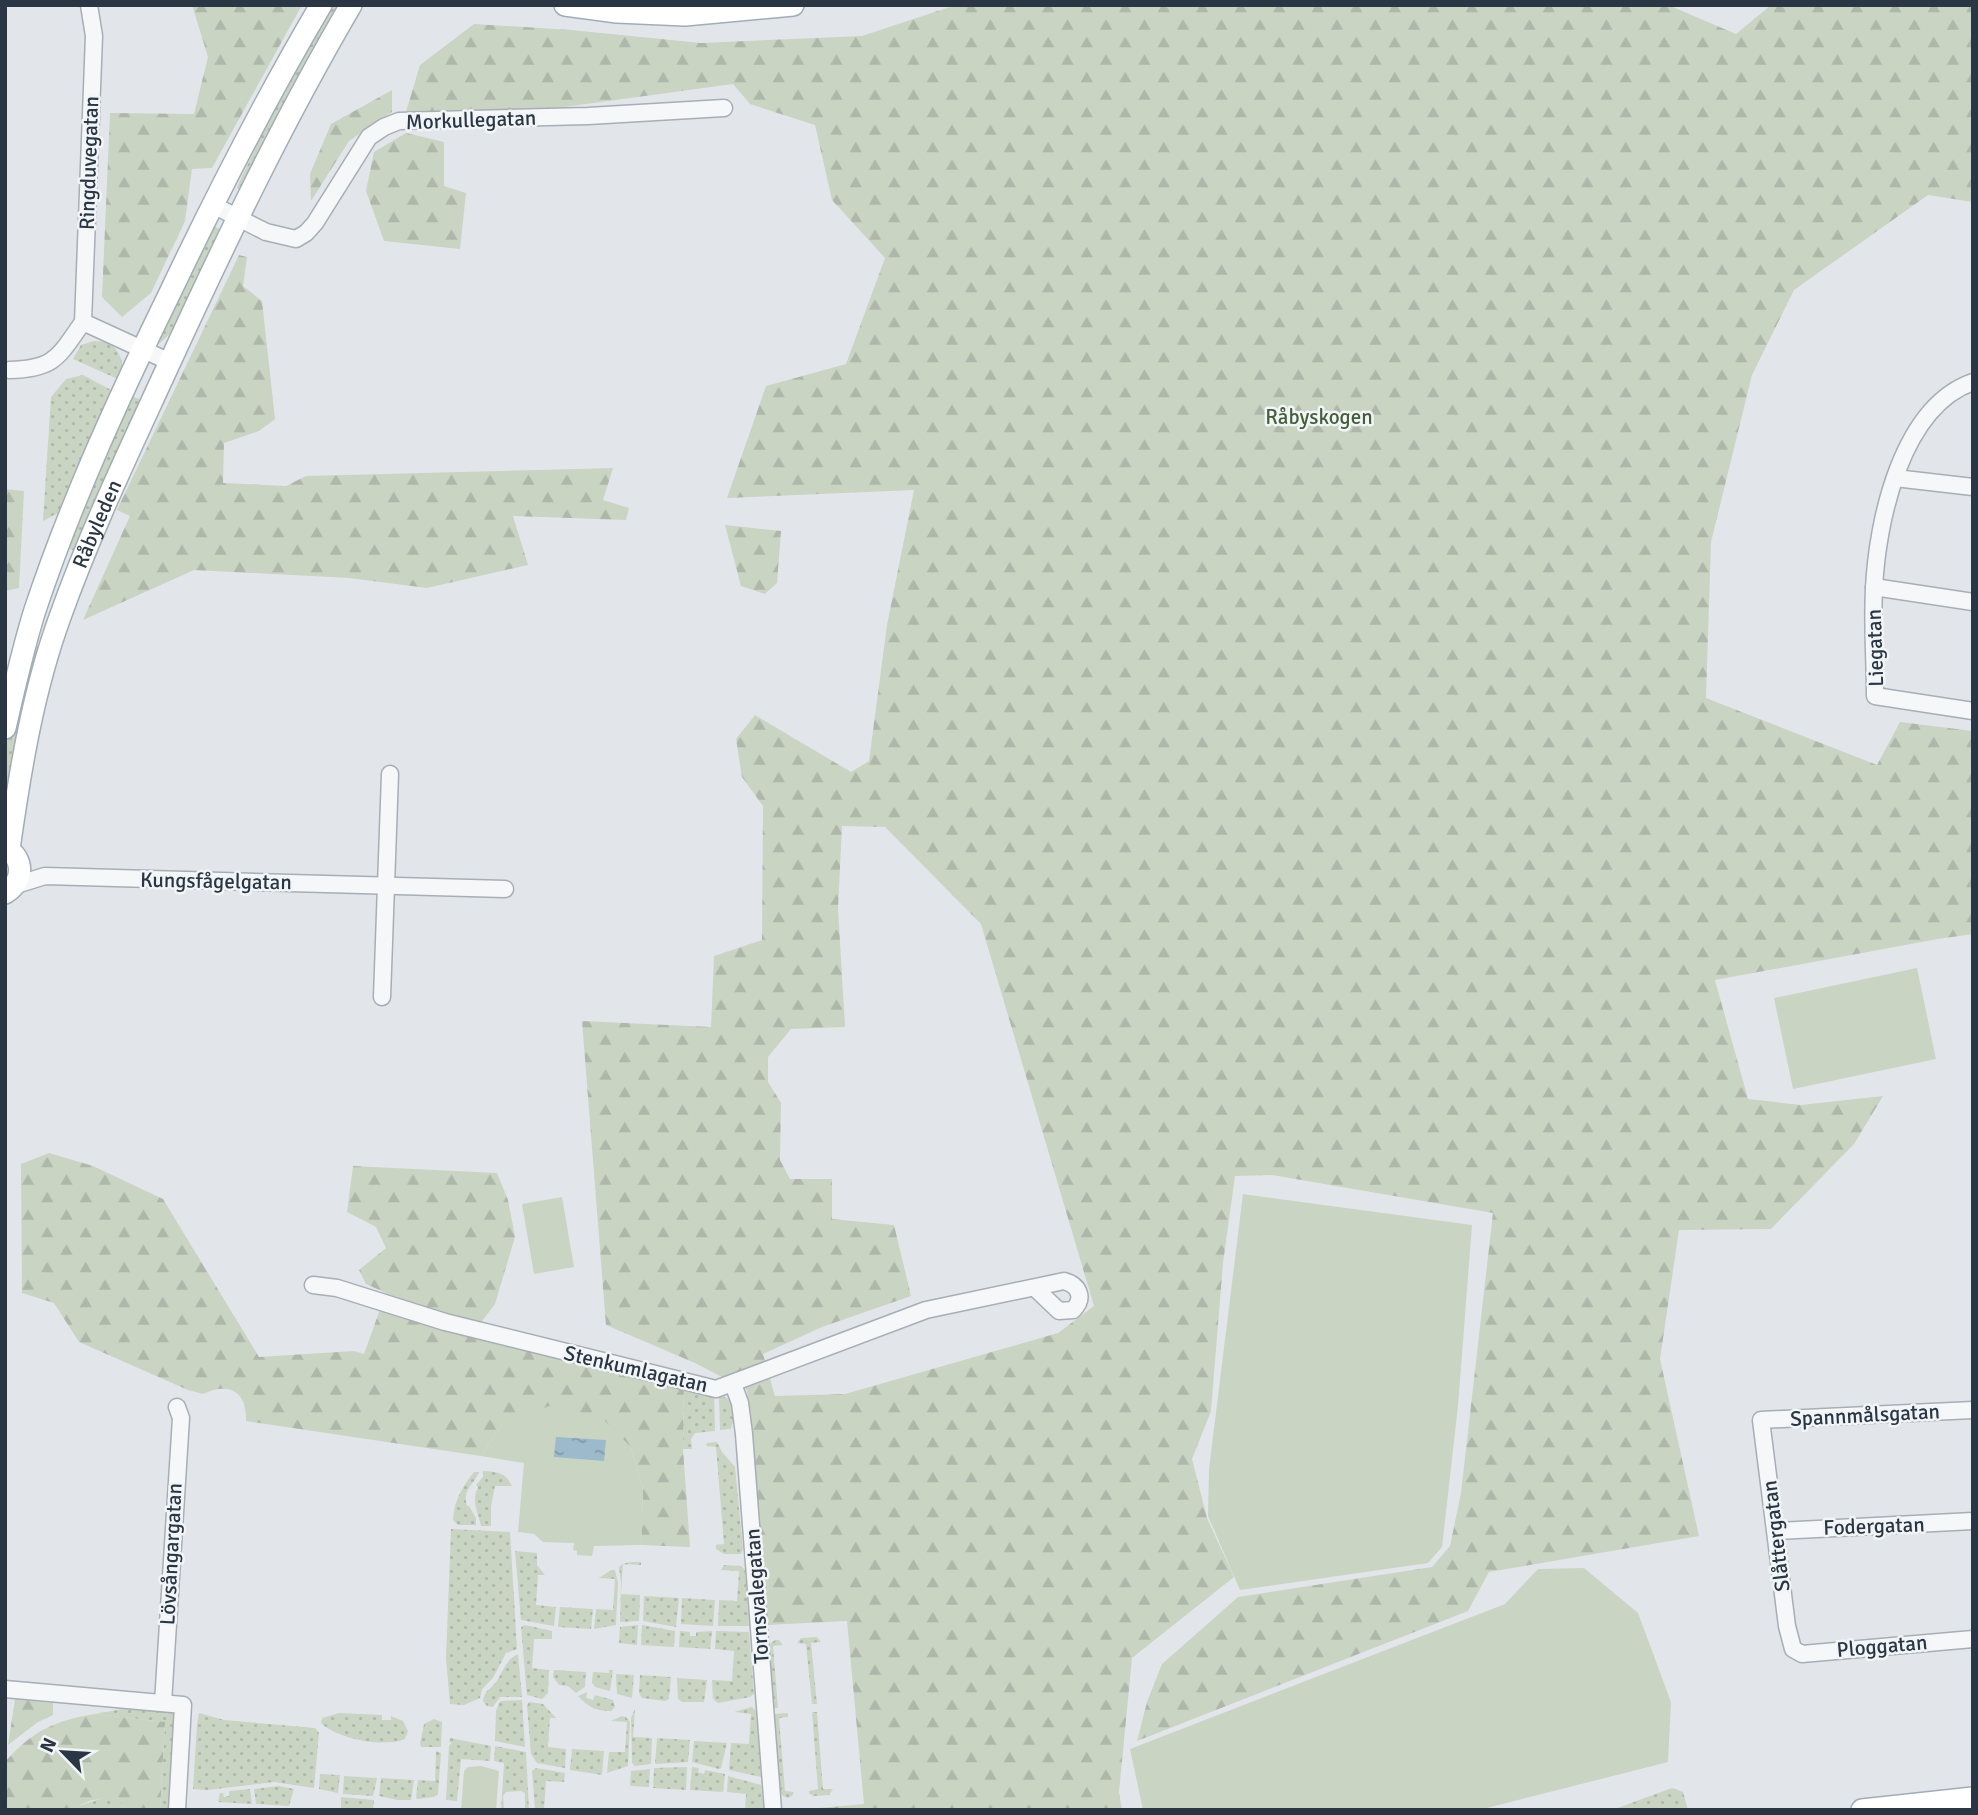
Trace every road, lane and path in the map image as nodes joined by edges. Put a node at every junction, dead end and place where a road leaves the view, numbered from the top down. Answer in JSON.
{"nodes":[{"id":1,"x":89,"y":5,"type":"edge"},
{"id":2,"x":321,"y":5,"type":"edge"},
{"id":3,"x":351,"y":5,"type":"edge"},
{"id":4,"x":565,"y":5,"type":"edge"},
{"id":5,"x":793,"y":5,"type":"edge"},
{"id":6,"x":684,"y":10,"type":"edge"},
{"id":7,"x":724,"y":108,"type":"dead end"},
{"id":8,"x":213,"y":205,"type":"junction"},
{"id":9,"x":238,"y":217,"type":"junction"},
{"id":10,"x":83,"y":322,"type":"junction"},
{"id":11,"x":142,"y":349,"type":"junction"},
{"id":12,"x":170,"y":362,"type":"junction"},
{"id":13,"x":9,"y":370,"type":"dead end"},
{"id":14,"x":1973,"y":383,"type":"edge"},
{"id":15,"x":1895,"y":478,"type":"junction"},
{"id":16,"x":1973,"y":487,"type":"edge"},
{"id":17,"x":1874,"y":587,"type":"junction"},
{"id":18,"x":1973,"y":602,"type":"edge"},
{"id":19,"x":1973,"y":711,"type":"edge"},
{"id":20,"x":5,"y":728,"type":"edge"},
{"id":21,"x":390,"y":774,"type":"dead end"},
{"id":22,"x":10,"y":876,"type":"edge"},
{"id":23,"x":387,"y":884,"type":"junction"},
{"id":24,"x":505,"y":889,"type":"dead end"},
{"id":25,"x":382,"y":997,"type":"dead end"},
{"id":26,"x":313,"y":1285,"type":"dead end"},
{"id":27,"x":1036,"y":1289,"type":"dead end"},
{"id":28,"x":733,"y":1384,"type":"junction"},
{"id":29,"x":177,"y":1407,"type":"dead end"},
{"id":30,"x":1973,"y":1410,"type":"edge"},
{"id":31,"x":1762,"y":1423,"type":"joint"},
{"id":32,"x":1973,"y":1521,"type":"edge"},
{"id":33,"x":1776,"y":1531,"type":"junction"},
{"id":34,"x":1973,"y":1639,"type":"edge"},
{"id":35,"x":1793,"y":1649,"type":"joint"},
{"id":36,"x":5,"y":1689,"type":"edge"},
{"id":37,"x":163,"y":1703,"type":"junction"},
{"id":38,"x":1973,"y":1798,"type":"edge"},
{"id":39,"x":177,"y":1810,"type":"edge"},
{"id":40,"x":773,"y":1810,"type":"edge"},
{"id":41,"x":1863,"y":1810,"type":"edge"}],
"edges":[{"from":1,"to":10,"type":"street","name":"Ringduvegatan"},
{"from":2,"to":8,"type":"main road","name":"Råbyleden"},
{"from":3,"to":9,"type":"main road","name":"Råbyleden"},
{"from":4,"to":6,"type":"main road"},
{"from":5,"to":6,"type":"main road"},
{"from":7,"to":9,"type":"street","name":"Morkullegatan"},
{"from":8,"to":9,"type":"street"},
{"from":8,"to":11,"type":"main road","name":"Råbyleden"},
{"from":9,"to":12,"type":"main road","name":"Råbyleden"},
{"from":10,"to":11,"type":"street"},
{"from":10,"to":13,"type":"street"},
{"from":11,"to":12,"type":"street"},
{"from":11,"to":20,"type":"main road","name":"Råbyleden"},
{"from":12,"to":22,"type":"main road","name":"Råbyleden"},
{"from":14,"to":15,"type":"street","name":"Liegatan"},
{"from":15,"to":16,"type":"street"},
{"from":15,"to":17,"type":"street","name":"Liegatan"},
{"from":17,"to":18,"type":"street","name":"Liegatan"},
{"from":17,"to":19,"type":"street","name":"Liegatan"},
{"from":21,"to":23,"type":"street"},
{"from":22,"to":23,"type":"street","name":"Kungsfågelgatan"},
{"from":23,"to":24,"type":"street","name":"Kungsfågelgatan"},
{"from":23,"to":25,"type":"street"},
{"from":26,"to":28,"type":"street","name":"Stenkumlagatan"},
{"from":27,"to":28,"type":"street","name":"Stenkumlagatan"},
{"from":28,"to":40,"type":"street","name":"Tornsvalegatan"},
{"from":29,"to":37,"type":"street","name":"Lövsångargatan"},
{"from":30,"to":31,"type":"street","name":"Spannmålsgatan"},
{"from":31,"to":33,"type":"street","name":"Slåttergatan"},
{"from":32,"to":33,"type":"street","name":"Fodergatan"},
{"from":33,"to":35,"type":"street","name":"Slåttergatan"},
{"from":34,"to":35,"type":"street","name":"Ploggatan"},
{"from":36,"to":37,"type":"street"},
{"from":37,"to":39,"type":"street"},
{"from":38,"to":41,"type":"main road"}]}
